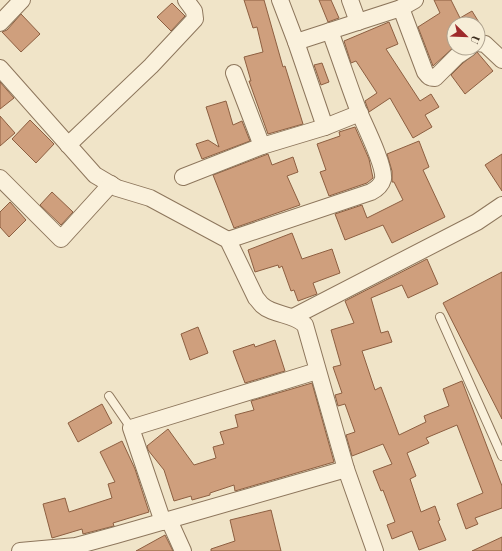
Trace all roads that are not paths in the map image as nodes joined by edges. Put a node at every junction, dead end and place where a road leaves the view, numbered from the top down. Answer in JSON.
{"nodes":[{"id":1,"x":22,"y":0,"type":"edge"},
{"id":2,"x":186,"y":0,"type":"edge"},
{"id":3,"x":280,"y":0,"type":"edge"},
{"id":4,"x":350,"y":0,"type":"edge"},
{"id":5,"x":415,"y":0,"type":"edge"},
{"id":6,"x":401,"y":8,"type":"junction"},
{"id":7,"x":358,"y":22,"type":"junction"},
{"id":8,"x":0,"y":23,"type":"edge"},
{"id":9,"x":330,"y":31,"type":"junction"},
{"id":10,"x":296,"y":42,"type":"junction"},
{"id":11,"x":486,"y":44,"type":"edge"},
{"id":12,"x":457,"y":56,"type":"edge"},
{"id":13,"x":502,"y":60,"type":"edge"},
{"id":14,"x":0,"y":68,"type":"edge"},
{"id":15,"x":234,"y":73,"type":"dead end"},
{"id":16,"x":360,"y":113,"type":"junction"},
{"id":17,"x":324,"y":127,"type":"junction"},
{"id":18,"x":68,"y":145,"type":"junction"},
{"id":19,"x":262,"y":146,"type":"junction"},
{"id":20,"x":183,"y":177,"type":"dead end"},
{"id":21,"x":0,"y":178,"type":"edge"},
{"id":22,"x":111,"y":184,"type":"junction"},
{"id":23,"x":502,"y":205,"type":"edge"},
{"id":24,"x":228,"y":240,"type":"junction"},
{"id":25,"x":293,"y":316,"type":"junction"},
{"id":26,"x":440,"y":317,"type":"dead end"},
{"id":27,"x":317,"y":371,"type":"junction"},
{"id":28,"x":110,"y":396,"type":"dead end"},
{"id":29,"x":131,"y":428,"type":"junction"},
{"id":30,"x":502,"y":456,"type":"edge"},
{"id":31,"x":346,"y":469,"type":"junction"},
{"id":32,"x":166,"y":521,"type":"junction"},
{"id":33,"x":77,"y":548,"type":"edge"},
{"id":34,"x":20,"y":551,"type":"edge"},
{"id":35,"x":183,"y":551,"type":"edge"},
{"id":36,"x":375,"y":551,"type":"edge"}],
"edges":[{"from":1,"to":8,"type":"street"},
{"from":2,"to":18,"type":"street"},
{"from":3,"to":10,"type":"street"},
{"from":4,"to":7,"type":"street"},
{"from":5,"to":6,"type":"street"},
{"from":6,"to":7,"type":"street"},
{"from":6,"to":12,"type":"street"},
{"from":7,"to":9,"type":"street"},
{"from":9,"to":10,"type":"street"},
{"from":9,"to":16,"type":"street"},
{"from":10,"to":17,"type":"street"},
{"from":11,"to":13,"type":"street"},
{"from":14,"to":18,"type":"street"},
{"from":15,"to":19,"type":"street"},
{"from":16,"to":17,"type":"street"},
{"from":16,"to":24,"type":"street"},
{"from":17,"to":19,"type":"street"},
{"from":18,"to":22,"type":"street"},
{"from":19,"to":20,"type":"street"},
{"from":21,"to":22,"type":"street"},
{"from":22,"to":24,"type":"street"},
{"from":23,"to":25,"type":"street"},
{"from":24,"to":25,"type":"street"},
{"from":25,"to":27,"type":"street"},
{"from":26,"to":30,"type":"lane"},
{"from":27,"to":29,"type":"street"},
{"from":27,"to":31,"type":"street"},
{"from":28,"to":29,"type":"lane"},
{"from":29,"to":32,"type":"street"},
{"from":31,"to":32,"type":"street"},
{"from":31,"to":36,"type":"street"},
{"from":32,"to":33,"type":"street"},
{"from":32,"to":35,"type":"street"},
{"from":33,"to":34,"type":"street"}]}
